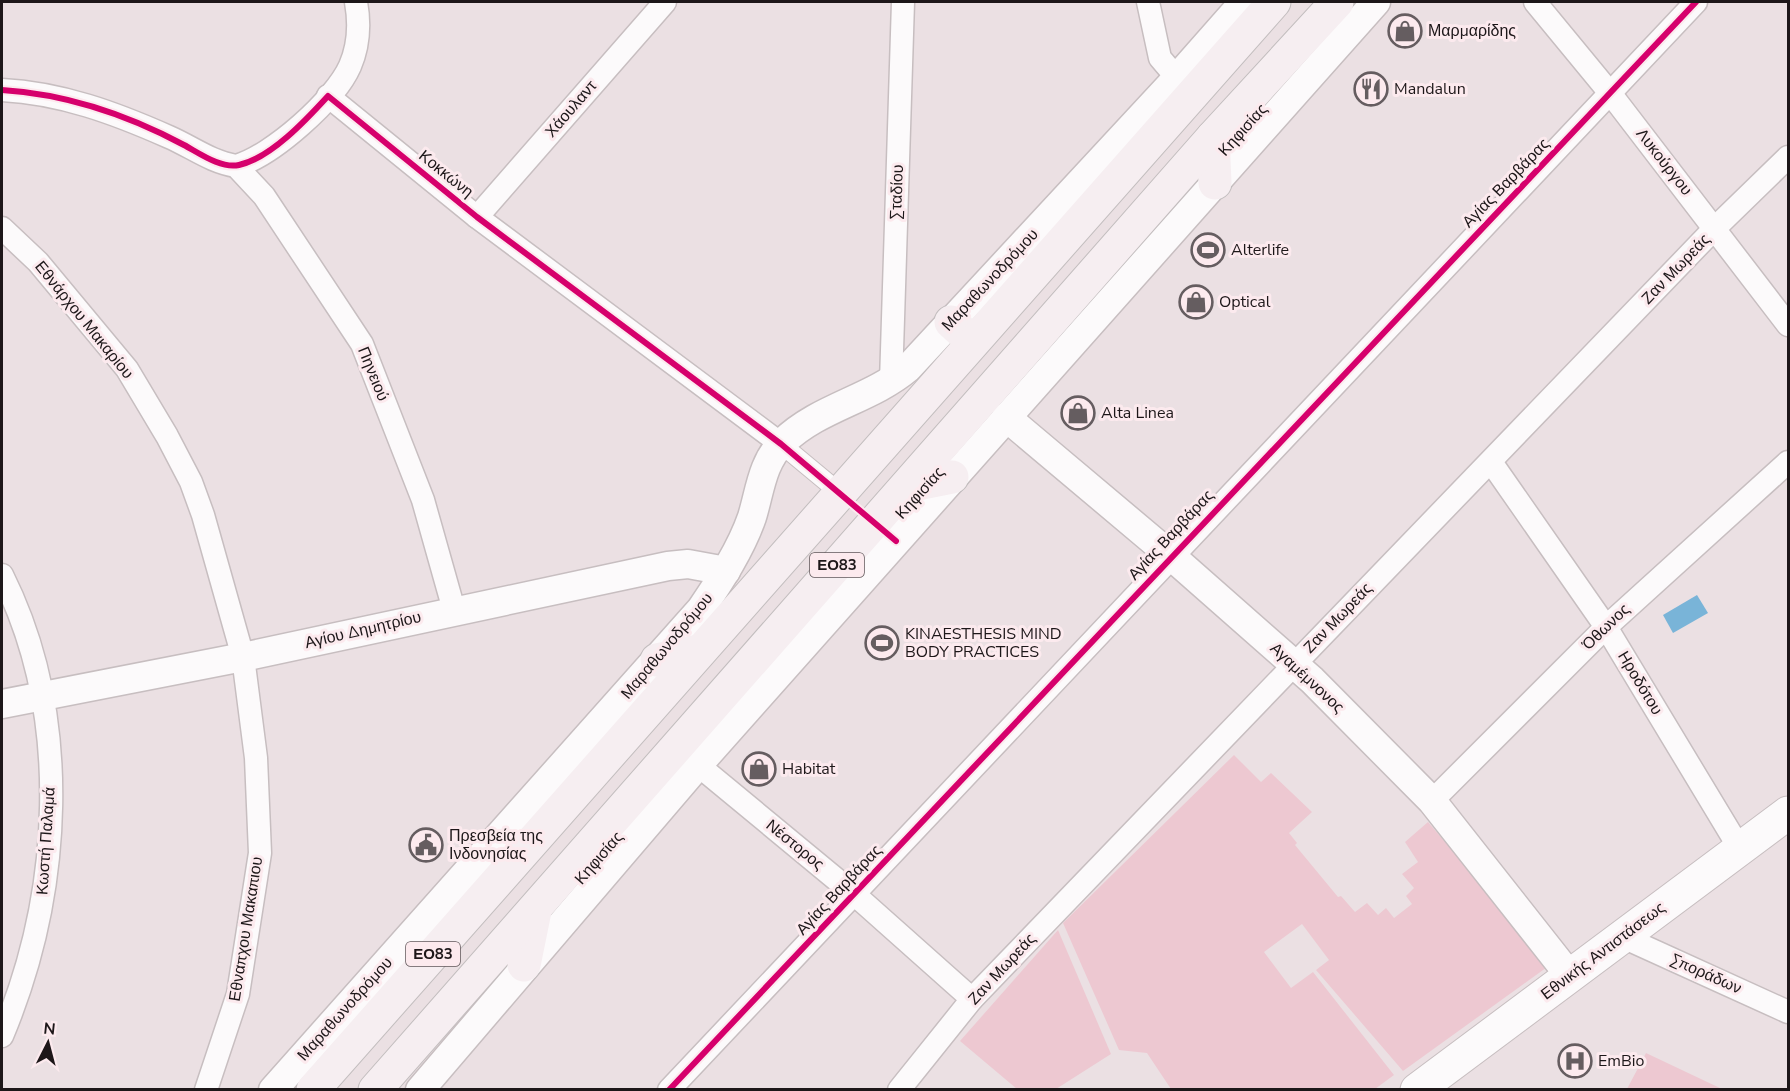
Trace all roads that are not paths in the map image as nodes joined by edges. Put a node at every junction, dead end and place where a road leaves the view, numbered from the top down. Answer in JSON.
{"nodes":[{"id":1,"x":356,"y":2,"type":"edge"},
{"id":2,"x":665,"y":2,"type":"edge"},
{"id":3,"x":903,"y":2,"type":"edge"},
{"id":4,"x":1148,"y":2,"type":"edge"},
{"id":5,"x":1244,"y":2,"type":"edge"},
{"id":6,"x":1275,"y":2,"type":"edge"},
{"id":7,"x":1336,"y":2,"type":"edge"},
{"id":8,"x":1376,"y":2,"type":"edge"},
{"id":9,"x":1535,"y":2,"type":"edge"},
{"id":10,"x":1696,"y":2,"type":"edge"},
{"id":11,"x":1177,"y":78,"type":"junction"},
{"id":12,"x":2,"y":90,"type":"edge"},
{"id":13,"x":1610,"y":93,"type":"junction"},
{"id":14,"x":328,"y":96,"type":"junction"},
{"id":15,"x":1213,"y":137,"type":"junction"},
{"id":16,"x":1788,"y":157,"type":"edge"},
{"id":17,"x":236,"y":166,"type":"junction"},
{"id":18,"x":1215,"y":183,"type":"junction"},
{"id":19,"x":477,"y":217,"type":"junction"},
{"id":20,"x":2,"y":228,"type":"edge"},
{"id":21,"x":1715,"y":228,"type":"junction"},
{"id":22,"x":1788,"y":325,"type":"edge"},
{"id":23,"x":962,"y":332,"type":"junction"},
{"id":24,"x":891,"y":382,"type":"junction"},
{"id":25,"x":1006,"y":417,"type":"junction"},
{"id":26,"x":781,"y":444,"type":"junction"},
{"id":27,"x":1491,"y":462,"type":"junction"},
{"id":28,"x":1788,"y":462,"type":"edge"},
{"id":29,"x":952,"y":477,"type":"junction"},
{"id":30,"x":907,"y":486,"type":"junction"},
{"id":31,"x":840,"y":493,"type":"junction"},
{"id":32,"x":1170,"y":555,"type":"junction"},
{"id":33,"x":726,"y":571,"type":"junction"},
{"id":34,"x":2,"y":575,"type":"edge"},
{"id":35,"x":454,"y":610,"type":"junction"},
{"id":36,"x":1606,"y":627,"type":"junction"},
{"id":37,"x":699,"y":651,"type":"junction"},
{"id":38,"x":243,"y":657,"type":"junction"},
{"id":39,"x":657,"y":660,"type":"junction"},
{"id":40,"x":1294,"y":664,"type":"junction"},
{"id":41,"x":41,"y":697,"type":"junction"},
{"id":42,"x":2,"y":704,"type":"edge"},
{"id":43,"x":710,"y":711,"type":"junction"},
{"id":44,"x":703,"y":758,"type":"junction"},
{"id":45,"x":1432,"y":801,"type":"junction"},
{"id":46,"x":1788,"y":813,"type":"edge"},
{"id":47,"x":1740,"y":849,"type":"junction"},
{"id":48,"x":854,"y":894,"type":"junction"},
{"id":49,"x":535,"y":909,"type":"junction"},
{"id":50,"x":1623,"y":937,"type":"junction"},
{"id":51,"x":524,"y":965,"type":"junction"},
{"id":52,"x":1570,"y":976,"type":"junction"},
{"id":53,"x":972,"y":999,"type":"junction"},
{"id":54,"x":1788,"y":1012,"type":"edge"},
{"id":55,"x":2,"y":1036,"type":"edge"},
{"id":56,"x":206,"y":1089,"type":"edge"},
{"id":57,"x":273,"y":1089,"type":"edge"},
{"id":58,"x":313,"y":1089,"type":"edge"},
{"id":59,"x":375,"y":1089,"type":"edge"},
{"id":60,"x":420,"y":1089,"type":"edge"},
{"id":61,"x":669,"y":1089,"type":"edge"},
{"id":62,"x":898,"y":1089,"type":"edge"},
{"id":63,"x":1417,"y":1089,"type":"edge"}],
"edges":[{"from":1,"to":14,"type":"street"},
{"from":2,"to":19,"type":"street","name":"Χάουλαντ"},
{"from":3,"to":24,"type":"street","name":"Σταδίου"},
{"from":4,"to":11,"type":"street"},
{"from":5,"to":11,"type":"street","name":"Μαραθωνοδρόμου"},
{"from":6,"to":23,"type":"main road","number":"ΕΟ83"},
{"from":7,"to":15,"type":"main road","name":"Κηφισίας","number":"ΕΟ83"},
{"from":8,"to":18,"type":"street","name":"Κηφισίας"},
{"from":9,"to":13,"type":"street","name":"Λυκούργου"},
{"from":10,"to":13,"type":"street","name":"Αγίας Βαρβάρας"},
{"from":11,"to":23,"type":"street","name":"Μαραθωνοδρόμου"},
{"from":12,"to":17,"type":"street"},
{"from":13,"to":21,"type":"street","name":"Λυκούργου"},
{"from":13,"to":32,"type":"street","name":"Αγίας Βαρβάρας"},
{"from":14,"to":17,"type":"street"},
{"from":14,"to":19,"type":"street","name":"Κοκκώνη"},
{"from":15,"to":18,"type":"main road"},
{"from":15,"to":30,"type":"main road","name":"Κηφισίας","number":"ΕΟ83"},
{"from":16,"to":21,"type":"street","name":"Ζαν Μωρεάς"},
{"from":17,"to":35,"type":"street","name":"Πηνειού"},
{"from":18,"to":25,"type":"street","name":"Κηφισίας"},
{"from":19,"to":26,"type":"street","name":"Κοκκώνη"},
{"from":20,"to":38,"type":"street","name":"Εθνάρχου Μακαρίου"},
{"from":21,"to":22,"type":"street","name":"Λυκούργου"},
{"from":21,"to":27,"type":"street","name":"Ζαν Μωρεάς"},
{"from":23,"to":24,"type":"street","name":"Μαραθωνοδρόμου"},
{"from":23,"to":31,"type":"main road","number":"ΕΟ83"},
{"from":24,"to":26,"type":"street","name":"Μαραθωνοδρόμου"},
{"from":25,"to":29,"type":"street","name":"Κηφισίας"},
{"from":25,"to":32,"type":"street","name":"Αγαμέμνονος"},
{"from":26,"to":31,"type":"street","name":"Κοκκώνη"},
{"from":26,"to":33,"type":"street","name":"Μαραθωνοδρόμου"},
{"from":27,"to":36,"type":"street","name":"Ηροδότου"},
{"from":27,"to":40,"type":"street","name":"Ζαν Μωρεάς"},
{"from":28,"to":36,"type":"street","name":"Όθωνος"},
{"from":29,"to":30,"type":"main road"},
{"from":29,"to":44,"type":"street","name":"Κηφισίας"},
{"from":30,"to":43,"type":"main road","name":"Κηφισίας","number":"ΕΟ83"},
{"from":31,"to":37,"type":"main road","number":"ΕΟ83"},
{"from":32,"to":40,"type":"street","name":"Αγαμέμνονος"},
{"from":32,"to":48,"type":"street","name":"Αγίας Βαρβάρας"},
{"from":33,"to":35,"type":"street","name":"Αγίου Δημητρίου"},
{"from":33,"to":39,"type":"street","name":"Μαραθωνοδρόμου"},
{"from":34,"to":41,"type":"street","name":"Κωστή Παλαμά"},
{"from":35,"to":38,"type":"street","name":"Αγίου Δημητρίου"},
{"from":36,"to":45,"type":"street","name":"Όθωνος"},
{"from":36,"to":47,"type":"street","name":"Ηροδότου"},
{"from":37,"to":39,"type":"main road"},
{"from":37,"to":58,"type":"main road","number":"ΕΟ83"},
{"from":38,"to":41,"type":"street","name":"Αγίου Δημητρίου"},
{"from":38,"to":56,"type":"street","name":"Εθναπχου Μακαπιου"},
{"from":39,"to":57,"type":"street","name":"Μαραθωνοδρόμου"},
{"from":40,"to":45,"type":"street","name":"Αγαμέμνονος"},
{"from":40,"to":53,"type":"street","name":"Ζαν Μωρεάς"},
{"from":41,"to":42,"type":"street","name":"Αγίου Δημητρίου"},
{"from":41,"to":55,"type":"street","name":"Κωστή Παλαμά"},
{"from":43,"to":44,"type":"main road"},
{"from":43,"to":49,"type":"main road","name":"Κηφισίας","number":"ΕΟ83"},
{"from":44,"to":48,"type":"street","name":"Νέστορος"},
{"from":44,"to":51,"type":"street","name":"Κηφισίας"},
{"from":45,"to":52,"type":"street","name":"Αγαμέμνονος"},
{"from":46,"to":47,"type":"main road","name":"Εθνικής Αντιστάσεως"},
{"from":47,"to":50,"type":"main road","name":"Εθνικής Αντιστάσεως"},
{"from":48,"to":53,"type":"street","name":"Νέστορος"},
{"from":48,"to":61,"type":"street","name":"Αγίας Βαρβάρας"},
{"from":49,"to":51,"type":"main road"},
{"from":49,"to":59,"type":"main road","name":"Κηφισίας","number":"ΕΟ83"},
{"from":50,"to":52,"type":"main road","name":"Εθνικής Αντιστάσεως"},
{"from":50,"to":54,"type":"street","name":"Σποράδων"},
{"from":51,"to":60,"type":"street","name":"Κηφισίας"},
{"from":52,"to":63,"type":"main road","name":"Εθνικής Αντιστάσεως"},
{"from":53,"to":62,"type":"street","name":"Ζαν Μωρεάς"}]}
